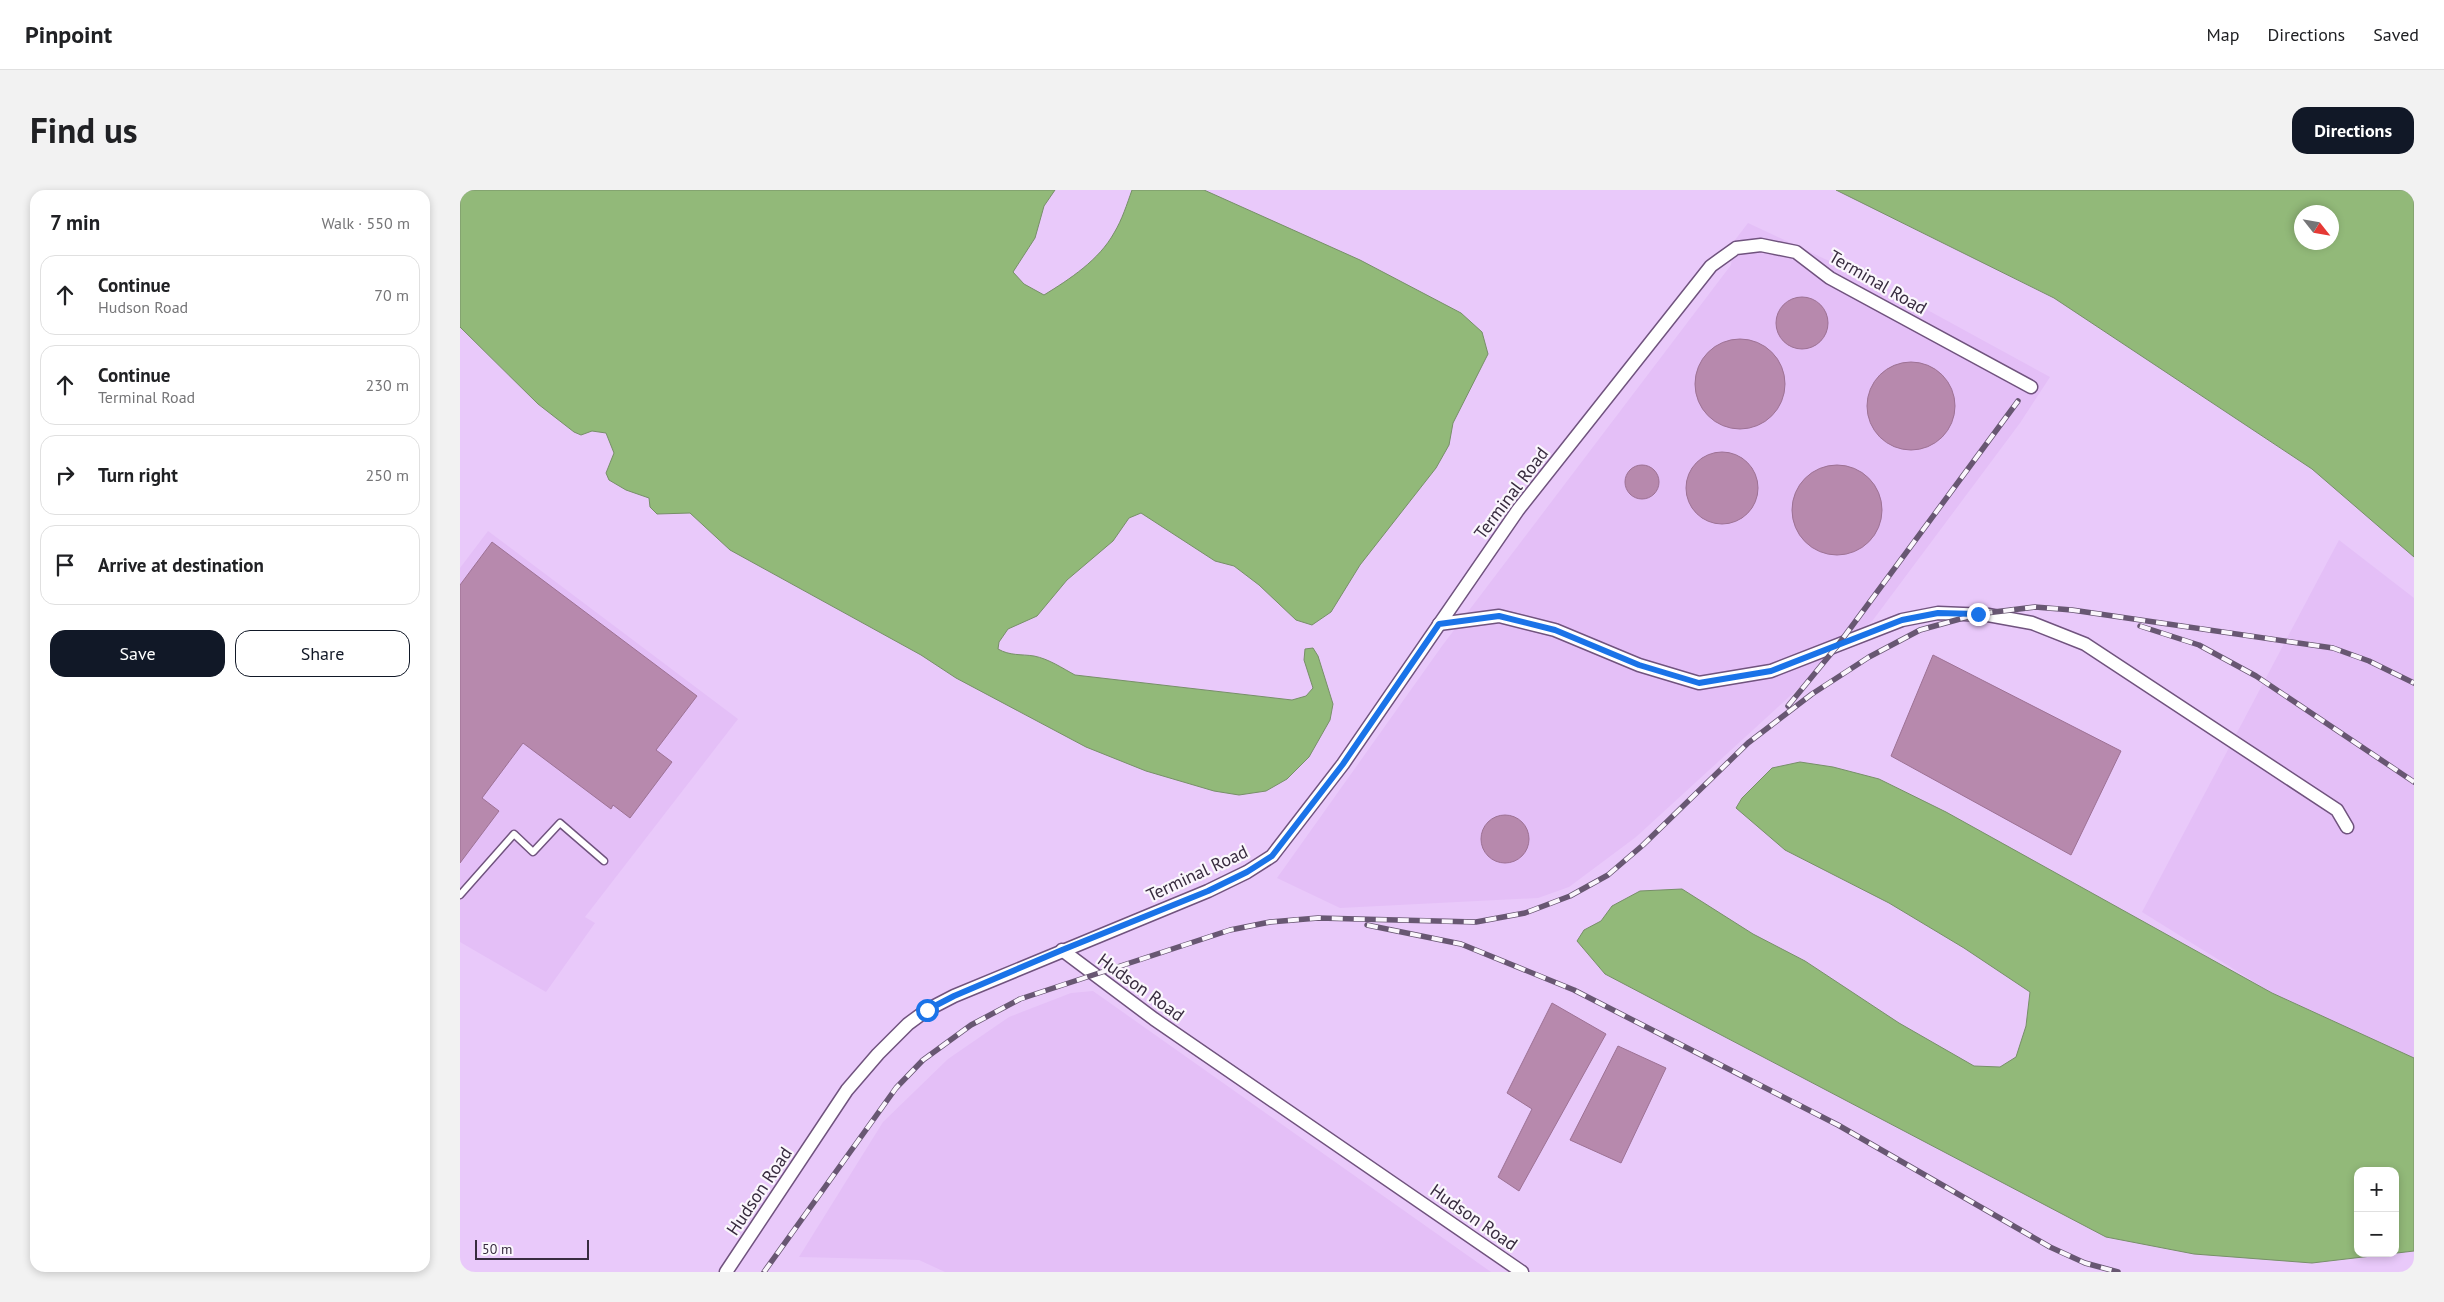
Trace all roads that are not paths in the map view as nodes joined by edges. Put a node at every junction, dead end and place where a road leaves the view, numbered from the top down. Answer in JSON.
{"nodes":[{"id":1,"x":2031,"y":387,"type":"dead end"},
{"id":2,"x":1439,"y":624,"type":"junction"},
{"id":3,"x":2347,"y":828,"type":"dead end"},
{"id":4,"x":604,"y":861,"type":"dead end"},
{"id":5,"x":460,"y":895,"type":"edge"},
{"id":6,"x":1062,"y":950,"type":"junction"},
{"id":7,"x":726,"y":1272,"type":"edge"},
{"id":8,"x":1522,"y":1272,"type":"edge"}],
"edges":[{"from":1,"to":2,"type":"street","name":"Terminal Road"},
{"from":2,"to":3,"type":"street"},
{"from":2,"to":6,"type":"street","name":"Terminal Road"},
{"from":4,"to":5,"type":"lane"},
{"from":6,"to":7,"type":"street","name":"Hudson Road"},
{"from":6,"to":8,"type":"street","name":"Hudson Road"}]}
